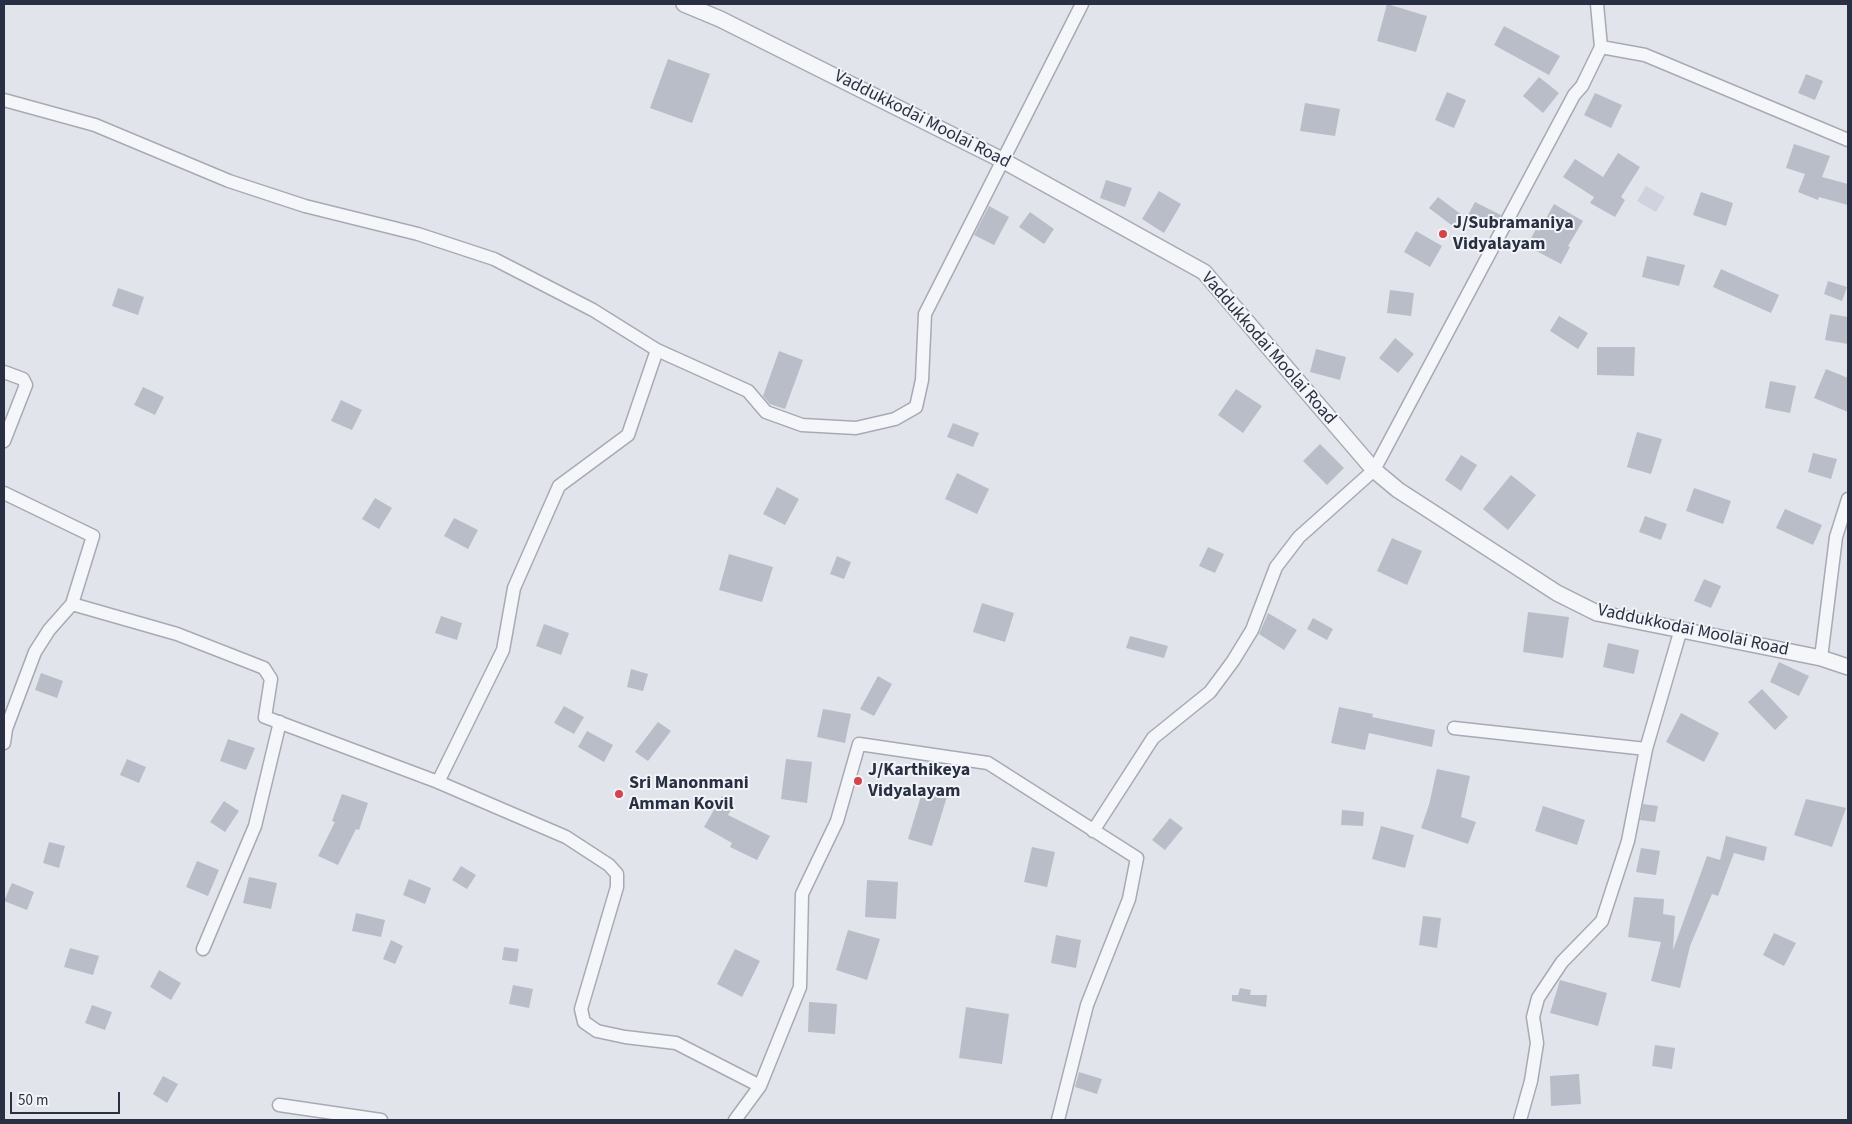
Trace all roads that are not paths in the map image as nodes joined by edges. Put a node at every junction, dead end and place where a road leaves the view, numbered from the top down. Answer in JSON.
{"nodes":[{"id":1,"x":684,"y":4,"type":"edge"},
{"id":2,"x":1082,"y":4,"type":"edge"},
{"id":3,"x":1597,"y":4,"type":"edge"},
{"id":4,"x":1601,"y":47,"type":"junction"},
{"id":5,"x":4,"y":100,"type":"edge"},
{"id":6,"x":1848,"y":140,"type":"edge"},
{"id":7,"x":1002,"y":160,"type":"junction"},
{"id":8,"x":657,"y":350,"type":"junction"},
{"id":9,"x":4,"y":372,"type":"edge"},
{"id":10,"x":4,"y":441,"type":"edge"},
{"id":11,"x":1374,"y":470,"type":"junction"},
{"id":12,"x":4,"y":493,"type":"edge"},
{"id":13,"x":1848,"y":499,"type":"edge"},
{"id":14,"x":72,"y":604,"type":"junction"},
{"id":15,"x":1681,"y":629,"type":"junction"},
{"id":16,"x":1821,"y":658,"type":"junction"},
{"id":17,"x":1848,"y":667,"type":"edge"},
{"id":18,"x":280,"y":722,"type":"junction"},
{"id":19,"x":1454,"y":728,"type":"dead end"},
{"id":20,"x":5,"y":729,"type":"edge"},
{"id":21,"x":4,"y":743,"type":"edge"},
{"id":22,"x":1646,"y":749,"type":"junction"},
{"id":23,"x":438,"y":782,"type":"junction"},
{"id":24,"x":1093,"y":831,"type":"junction"},
{"id":25,"x":203,"y":949,"type":"dead end"},
{"id":26,"x":760,"y":1086,"type":"junction"},
{"id":27,"x":279,"y":1105,"type":"dead end"},
{"id":28,"x":381,"y":1120,"type":"edge"},
{"id":29,"x":735,"y":1120,"type":"edge"},
{"id":30,"x":1058,"y":1120,"type":"edge"},
{"id":31,"x":1520,"y":1120,"type":"edge"}],
"edges":[{"from":1,"to":7,"type":"street","name":"Vaddukkodai Moolai Road"},
{"from":2,"to":7,"type":"street"},
{"from":3,"to":4,"type":"street"},
{"from":4,"to":6,"type":"street"},
{"from":4,"to":11,"type":"street"},
{"from":5,"to":8,"type":"street"},
{"from":7,"to":8,"type":"street"},
{"from":7,"to":11,"type":"street","name":"Vaddukkodai Moolai Road"},
{"from":8,"to":23,"type":"street"},
{"from":9,"to":10,"type":"street"},
{"from":11,"to":15,"type":"street","name":"Vaddukkodai Moolai Road"},
{"from":11,"to":24,"type":"street"},
{"from":12,"to":14,"type":"street"},
{"from":13,"to":16,"type":"street"},
{"from":14,"to":18,"type":"street"},
{"from":14,"to":20,"type":"street"},
{"from":15,"to":16,"type":"street","name":"Vaddukkodai Moolai Road"},
{"from":15,"to":22,"type":"street"},
{"from":16,"to":17,"type":"street","name":"Vaddukkodai Moolai Road"},
{"from":18,"to":23,"type":"street"},
{"from":18,"to":25,"type":"street"},
{"from":19,"to":22,"type":"street"},
{"from":20,"to":21,"type":"street"},
{"from":22,"to":31,"type":"street"},
{"from":23,"to":26,"type":"street"},
{"from":24,"to":26,"type":"street"},
{"from":24,"to":30,"type":"street"},
{"from":26,"to":29,"type":"street"},
{"from":27,"to":28,"type":"street"}]}
